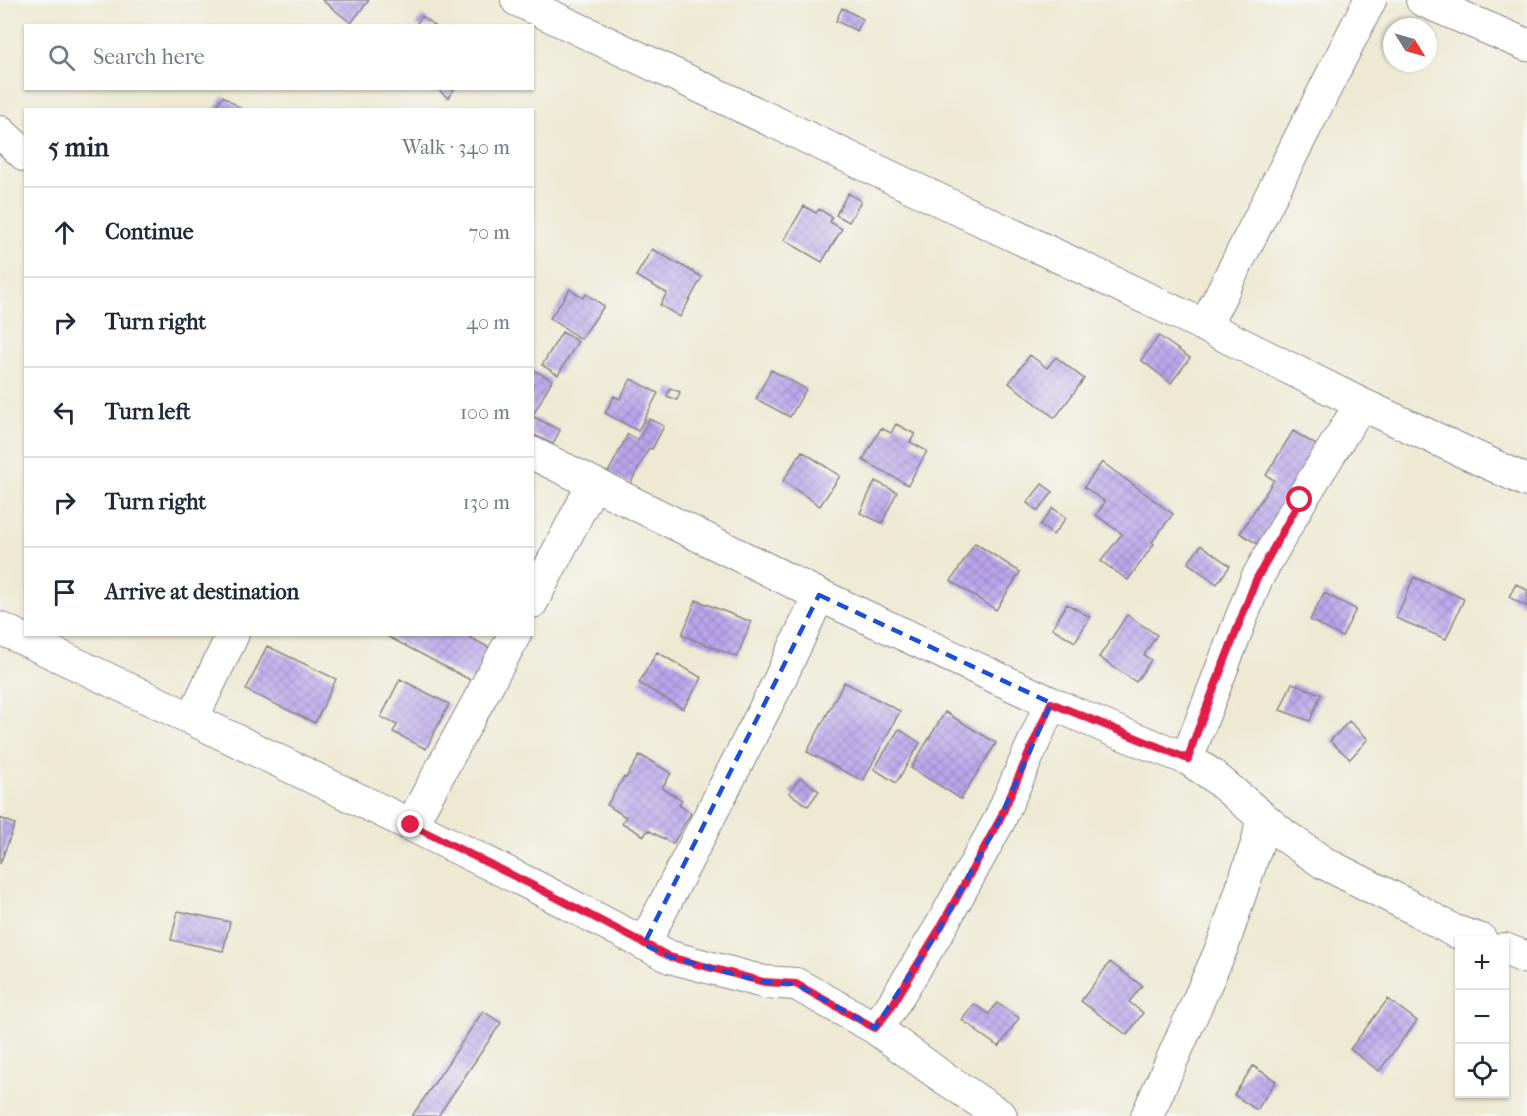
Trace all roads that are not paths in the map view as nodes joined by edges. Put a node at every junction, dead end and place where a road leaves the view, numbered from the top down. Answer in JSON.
{"nodes":[{"id":1,"x":517,"y":0,"type":"edge"},
{"id":2,"x":1422,"y":0,"type":"edge"},
{"id":3,"x":1363,"y":2,"type":"edge"},
{"id":4,"x":1527,"y":45,"type":"edge"},
{"id":5,"x":0,"y":132,"type":"edge"},
{"id":6,"x":24,"y":154,"type":"edge"},
{"id":7,"x":1205,"y":326,"type":"junction"},
{"id":8,"x":1361,"y":404,"type":"junction"},
{"id":9,"x":534,"y":454,"type":"edge"},
{"id":10,"x":1527,"y":481,"type":"edge"},
{"id":11,"x":593,"y":484,"type":"junction"},
{"id":12,"x":819,"y":595,"type":"junction"},
{"id":13,"x":534,"y":598,"type":"edge"},
{"id":14,"x":0,"y":628,"type":"edge"},
{"id":15,"x":232,"y":636,"type":"edge"},
{"id":16,"x":514,"y":636,"type":"edge"},
{"id":17,"x":1051,"y":703,"type":"junction"},
{"id":18,"x":192,"y":719,"type":"junction"},
{"id":19,"x":1188,"y":759,"type":"junction"},
{"id":20,"x":1262,"y":818,"type":"junction"},
{"id":21,"x":411,"y":825,"type":"junction"},
{"id":22,"x":1469,"y":936,"type":"edge"},
{"id":23,"x":644,"y":944,"type":"junction"},
{"id":24,"x":1509,"y":951,"type":"edge"},
{"id":25,"x":1527,"y":958,"type":"edge"},
{"id":26,"x":875,"y":1028,"type":"junction"},
{"id":27,"x":1001,"y":1116,"type":"edge"},
{"id":28,"x":1147,"y":1116,"type":"edge"}],
"edges":[{"from":1,"to":7,"type":"street"},
{"from":2,"to":4,"type":"street"},
{"from":3,"to":7,"type":"street"},
{"from":5,"to":6,"type":"street"},
{"from":7,"to":8,"type":"street"},
{"from":8,"to":10,"type":"street"},
{"from":8,"to":19,"type":"street"},
{"from":9,"to":11,"type":"street"},
{"from":11,"to":12,"type":"street"},
{"from":11,"to":13,"type":"street"},
{"from":12,"to":17,"type":"street"},
{"from":12,"to":23,"type":"street"},
{"from":14,"to":18,"type":"street"},
{"from":15,"to":18,"type":"street"},
{"from":16,"to":21,"type":"street"},
{"from":17,"to":19,"type":"street"},
{"from":17,"to":26,"type":"street"},
{"from":18,"to":21,"type":"street"},
{"from":19,"to":20,"type":"street"},
{"from":20,"to":22,"type":"street"},
{"from":20,"to":28,"type":"street"},
{"from":21,"to":23,"type":"street"},
{"from":23,"to":26,"type":"street"},
{"from":24,"to":25,"type":"street"},
{"from":26,"to":27,"type":"street"}]}
